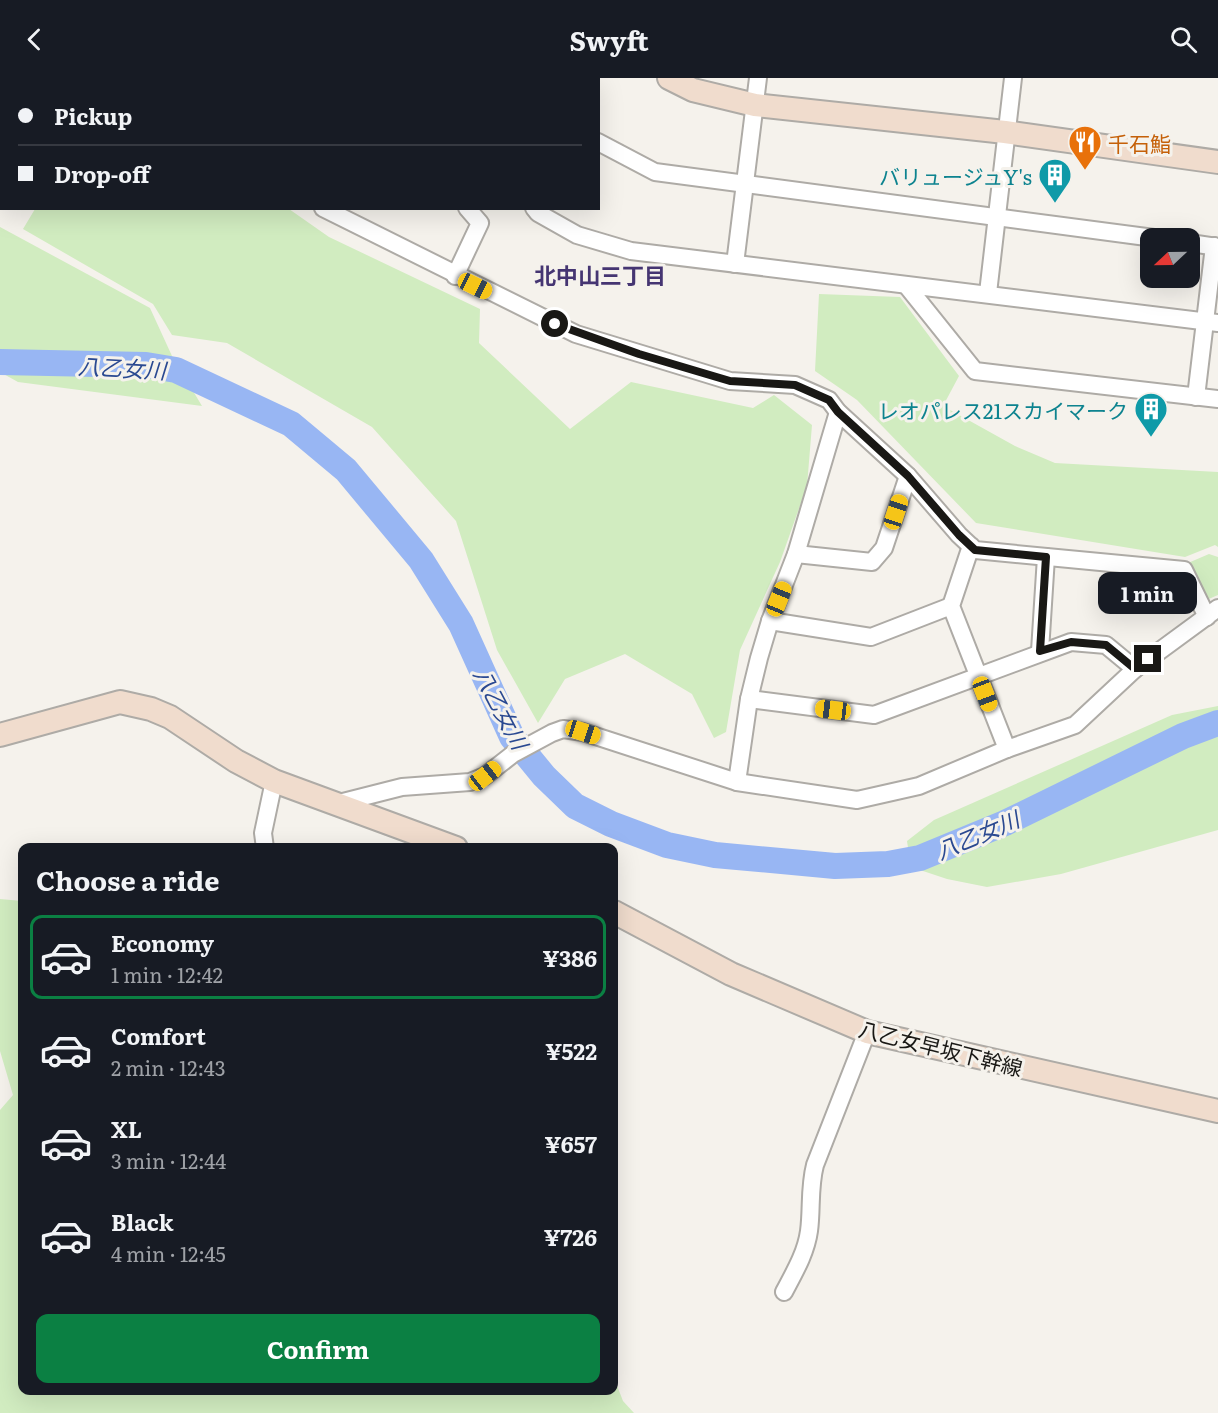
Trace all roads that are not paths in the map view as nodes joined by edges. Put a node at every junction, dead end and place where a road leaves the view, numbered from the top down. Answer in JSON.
{"nodes":[{"id":1,"x":669,"y":78,"type":"edge"},
{"id":2,"x":758,"y":78,"type":"edge"},
{"id":3,"x":1013,"y":78,"type":"edge"},
{"id":4,"x":755,"y":105,"type":"junction"},
{"id":5,"x":1005,"y":132,"type":"junction"},
{"id":6,"x":600,"y":143,"type":"edge"},
{"id":7,"x":1218,"y":162,"type":"edge"},
{"id":8,"x":745,"y":186,"type":"junction"},
{"id":9,"x":330,"y":210,"type":"edge"},
{"id":10,"x":469,"y":210,"type":"edge"},
{"id":11,"x":536,"y":210,"type":"edge"},
{"id":12,"x":996,"y":218,"type":"junction"},
{"id":13,"x":1140,"y":236,"type":"edge"},
{"id":14,"x":1200,"y":245,"type":"edge"},
{"id":15,"x":1216,"y":247,"type":"edge"},
{"id":16,"x":735,"y":264,"type":"junction"},
{"id":17,"x":455,"y":276,"type":"junction"},
{"id":18,"x":906,"y":285,"type":"junction"},
{"id":19,"x":988,"y":293,"type":"junction"},
{"id":20,"x":1211,"y":322,"type":"edge"},
{"id":21,"x":1196,"y":397,"type":"junction"},
{"id":22,"x":1218,"y":399,"type":"edge"},
{"id":23,"x":838,"y":412,"type":"junction"},
{"id":24,"x":908,"y":476,"type":"junction"},
{"id":25,"x":971,"y":546,"type":"junction"},
{"id":26,"x":796,"y":554,"type":"junction"},
{"id":27,"x":1046,"y":557,"type":"junction"},
{"id":28,"x":951,"y":606,"type":"junction"},
{"id":29,"x":1212,"y":612,"type":"edge"},
{"id":30,"x":770,"y":621,"type":"junction"},
{"id":31,"x":1040,"y":651,"type":"junction"},
{"id":32,"x":1135,"y":669,"type":"junction"},
{"id":33,"x":978,"y":676,"type":"junction"},
{"id":34,"x":749,"y":699,"type":"junction"},
{"id":35,"x":0,"y":735,"type":"edge"},
{"id":36,"x":1007,"y":749,"type":"junction"},
{"id":37,"x":274,"y":782,"type":"junction"},
{"id":38,"x":737,"y":782,"type":"junction"},
{"id":39,"x":335,"y":804,"type":"junction"},
{"id":40,"x":264,"y":843,"type":"edge"},
{"id":41,"x":442,"y":843,"type":"edge"},
{"id":42,"x":618,"y":914,"type":"edge"},
{"id":43,"x":867,"y":1032,"type":"junction"},
{"id":44,"x":1218,"y":1111,"type":"edge"},
{"id":45,"x":784,"y":1292,"type":"dead end"}],
"edges":[{"from":1,"to":4,"type":"street"},
{"from":2,"to":4,"type":"street"},
{"from":3,"to":5,"type":"street"},
{"from":4,"to":5,"type":"street"},
{"from":4,"to":8,"type":"street"},
{"from":5,"to":7,"type":"street"},
{"from":5,"to":12,"type":"street"},
{"from":6,"to":8,"type":"street"},
{"from":8,"to":12,"type":"street"},
{"from":8,"to":16,"type":"street"},
{"from":9,"to":17,"type":"street"},
{"from":10,"to":17,"type":"street"},
{"from":11,"to":16,"type":"street"},
{"from":12,"to":13,"type":"street"},
{"from":12,"to":19,"type":"street"},
{"from":14,"to":15,"type":"street"},
{"from":15,"to":20,"type":"street"},
{"from":16,"to":18,"type":"street"},
{"from":17,"to":23,"type":"street"},
{"from":18,"to":19,"type":"street"},
{"from":18,"to":21,"type":"street"},
{"from":19,"to":20,"type":"street"},
{"from":20,"to":21,"type":"street"},
{"from":21,"to":22,"type":"street"},
{"from":23,"to":24,"type":"street"},
{"from":23,"to":26,"type":"street"},
{"from":24,"to":25,"type":"street"},
{"from":24,"to":26,"type":"street"},
{"from":25,"to":27,"type":"street"},
{"from":25,"to":28,"type":"street"},
{"from":26,"to":30,"type":"street"},
{"from":27,"to":29,"type":"street"},
{"from":27,"to":31,"type":"street"},
{"from":28,"to":30,"type":"street"},
{"from":28,"to":33,"type":"street"},
{"from":29,"to":32,"type":"street"},
{"from":30,"to":34,"type":"street"},
{"from":31,"to":32,"type":"street"},
{"from":31,"to":33,"type":"street"},
{"from":32,"to":36,"type":"street"},
{"from":33,"to":34,"type":"street"},
{"from":33,"to":36,"type":"street"},
{"from":34,"to":38,"type":"street"},
{"from":35,"to":37,"type":"street"},
{"from":36,"to":38,"type":"street"},
{"from":37,"to":39,"type":"street"},
{"from":37,"to":40,"type":"street"},
{"from":38,"to":39,"type":"street"},
{"from":39,"to":41,"type":"street"},
{"from":42,"to":43,"type":"street","name":"八乙女早坂下幹線"},
{"from":43,"to":44,"type":"street","name":"八乙女早坂下幹線"},
{"from":43,"to":45,"type":"street"}]}
